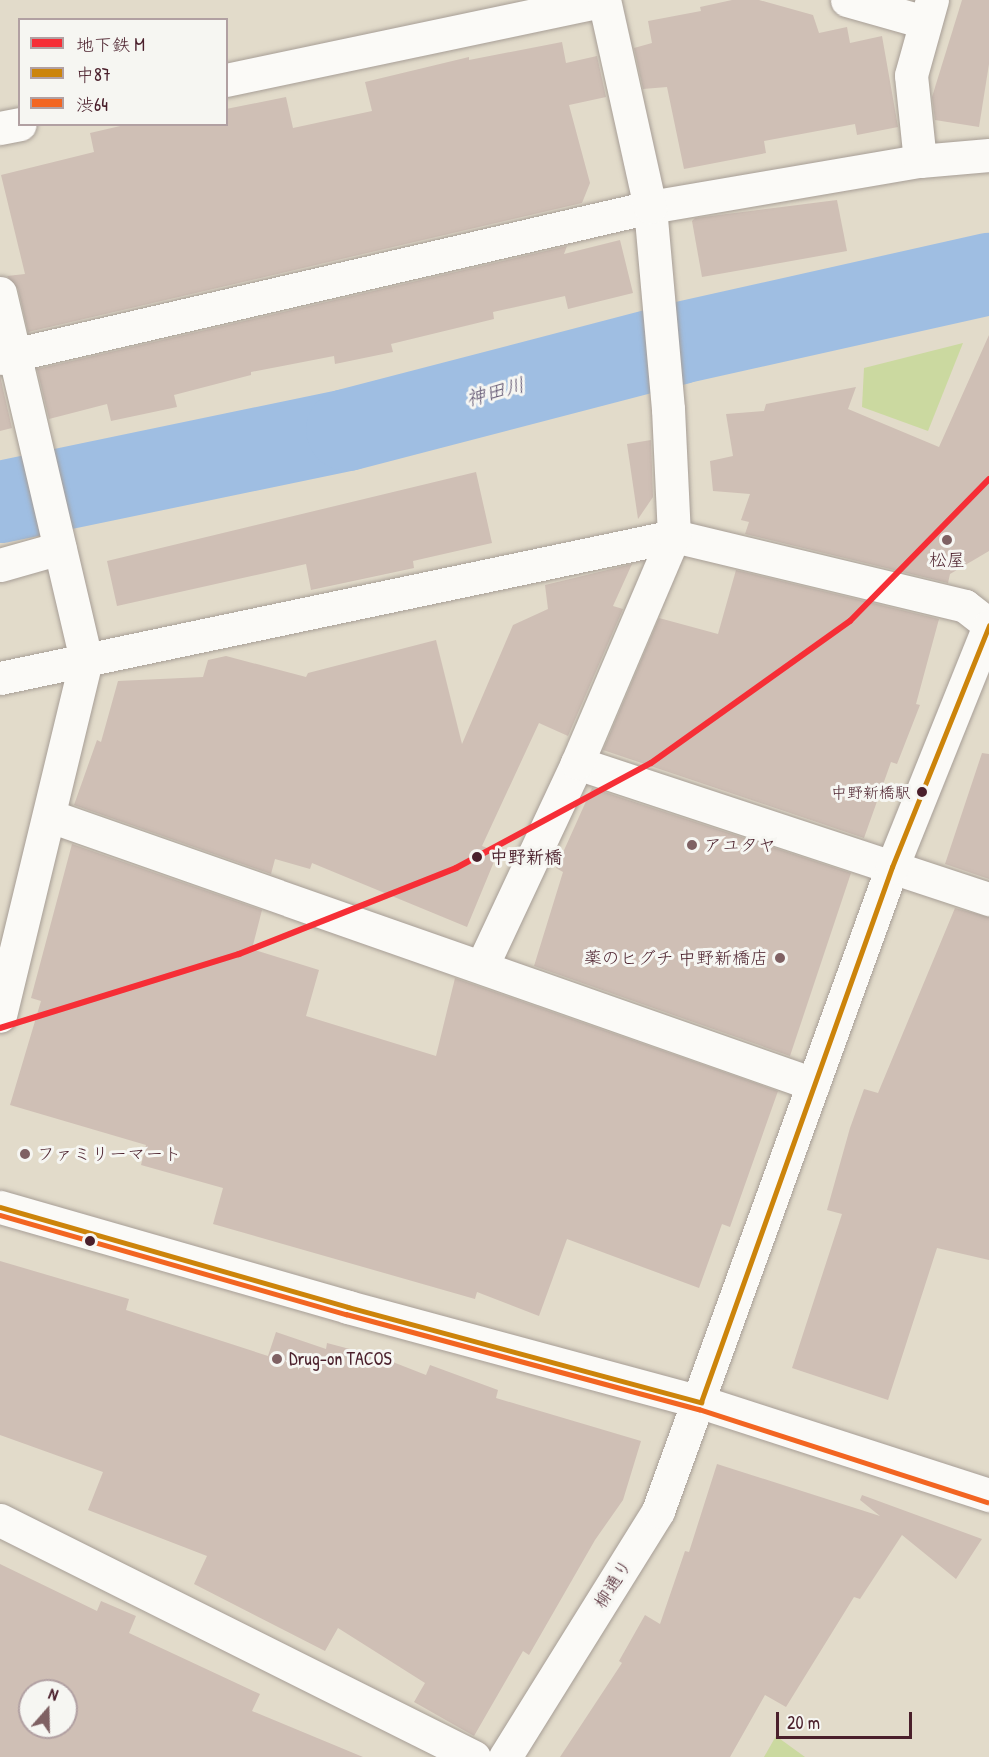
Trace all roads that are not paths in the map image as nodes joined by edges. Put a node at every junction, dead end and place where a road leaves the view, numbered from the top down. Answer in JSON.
{"nodes":[{"id":1,"x":604,"y":0,"type":"edge"},
{"id":2,"x":847,"y":0,"type":"edge"},
{"id":3,"x":928,"y":11,"type":"edge"},
{"id":4,"x":228,"y":80,"type":"edge"},
{"id":5,"x":18,"y":124,"type":"edge"},
{"id":6,"x":0,"y":128,"type":"edge"},
{"id":7,"x":989,"y":155,"type":"edge"},
{"id":8,"x":920,"y":162,"type":"junction"},
{"id":9,"x":650,"y":207,"type":"junction"},
{"id":10,"x":0,"y":293,"type":"edge"},
{"id":11,"x":8,"y":356,"type":"edge"},
{"id":12,"x":674,"y":536,"type":"junction"},
{"id":13,"x":59,"y":544,"type":"junction"},
{"id":14,"x":0,"y":565,"type":"edge"},
{"id":15,"x":989,"y":626,"type":"edge"},
{"id":16,"x":86,"y":660,"type":"junction"},
{"id":17,"x":0,"y":678,"type":"edge"},
{"id":18,"x":578,"y":763,"type":"junction"},
{"id":19,"x":50,"y":816,"type":"junction"},
{"id":20,"x":892,"y":867,"type":"junction"},
{"id":21,"x":989,"y":899,"type":"edge"},
{"id":22,"x":482,"y":966,"type":"junction"},
{"id":23,"x":0,"y":1016,"type":"edge"},
{"id":24,"x":813,"y":1084,"type":"junction"},
{"id":25,"x":0,"y":1207,"type":"edge"},
{"id":26,"x":701,"y":1402,"type":"junction"},
{"id":27,"x":989,"y":1495,"type":"edge"},
{"id":28,"x":0,"y":1520,"type":"edge"},
{"id":29,"x":474,"y":1757,"type":"edge"},
{"id":30,"x":506,"y":1757,"type":"edge"}],
"edges":[{"from":1,"to":4,"type":"street"},
{"from":1,"to":9,"type":"street"},
{"from":2,"to":3,"type":"street"},
{"from":3,"to":8,"type":"street"},
{"from":5,"to":6,"type":"street"},
{"from":7,"to":8,"type":"street"},
{"from":8,"to":9,"type":"street"},
{"from":9,"to":11,"type":"street"},
{"from":9,"to":12,"type":"street"},
{"from":10,"to":11,"type":"street"},
{"from":11,"to":13,"type":"street"},
{"from":12,"to":15,"type":"street"},
{"from":12,"to":16,"type":"street"},
{"from":12,"to":18,"type":"street"},
{"from":13,"to":14,"type":"street"},
{"from":13,"to":16,"type":"street"},
{"from":15,"to":20,"type":"street","name":"柳通り"},
{"from":16,"to":17,"type":"street"},
{"from":16,"to":19,"type":"street"},
{"from":18,"to":20,"type":"street"},
{"from":18,"to":22,"type":"street"},
{"from":19,"to":22,"type":"street"},
{"from":19,"to":23,"type":"street"},
{"from":20,"to":21,"type":"street"},
{"from":20,"to":24,"type":"street","name":"柳通り"},
{"from":22,"to":24,"type":"street"},
{"from":24,"to":26,"type":"street","name":"柳通り"},
{"from":25,"to":26,"type":"street"},
{"from":26,"to":27,"type":"street"},
{"from":26,"to":30,"type":"street","name":"柳通り"},
{"from":28,"to":29,"type":"street"}]}
